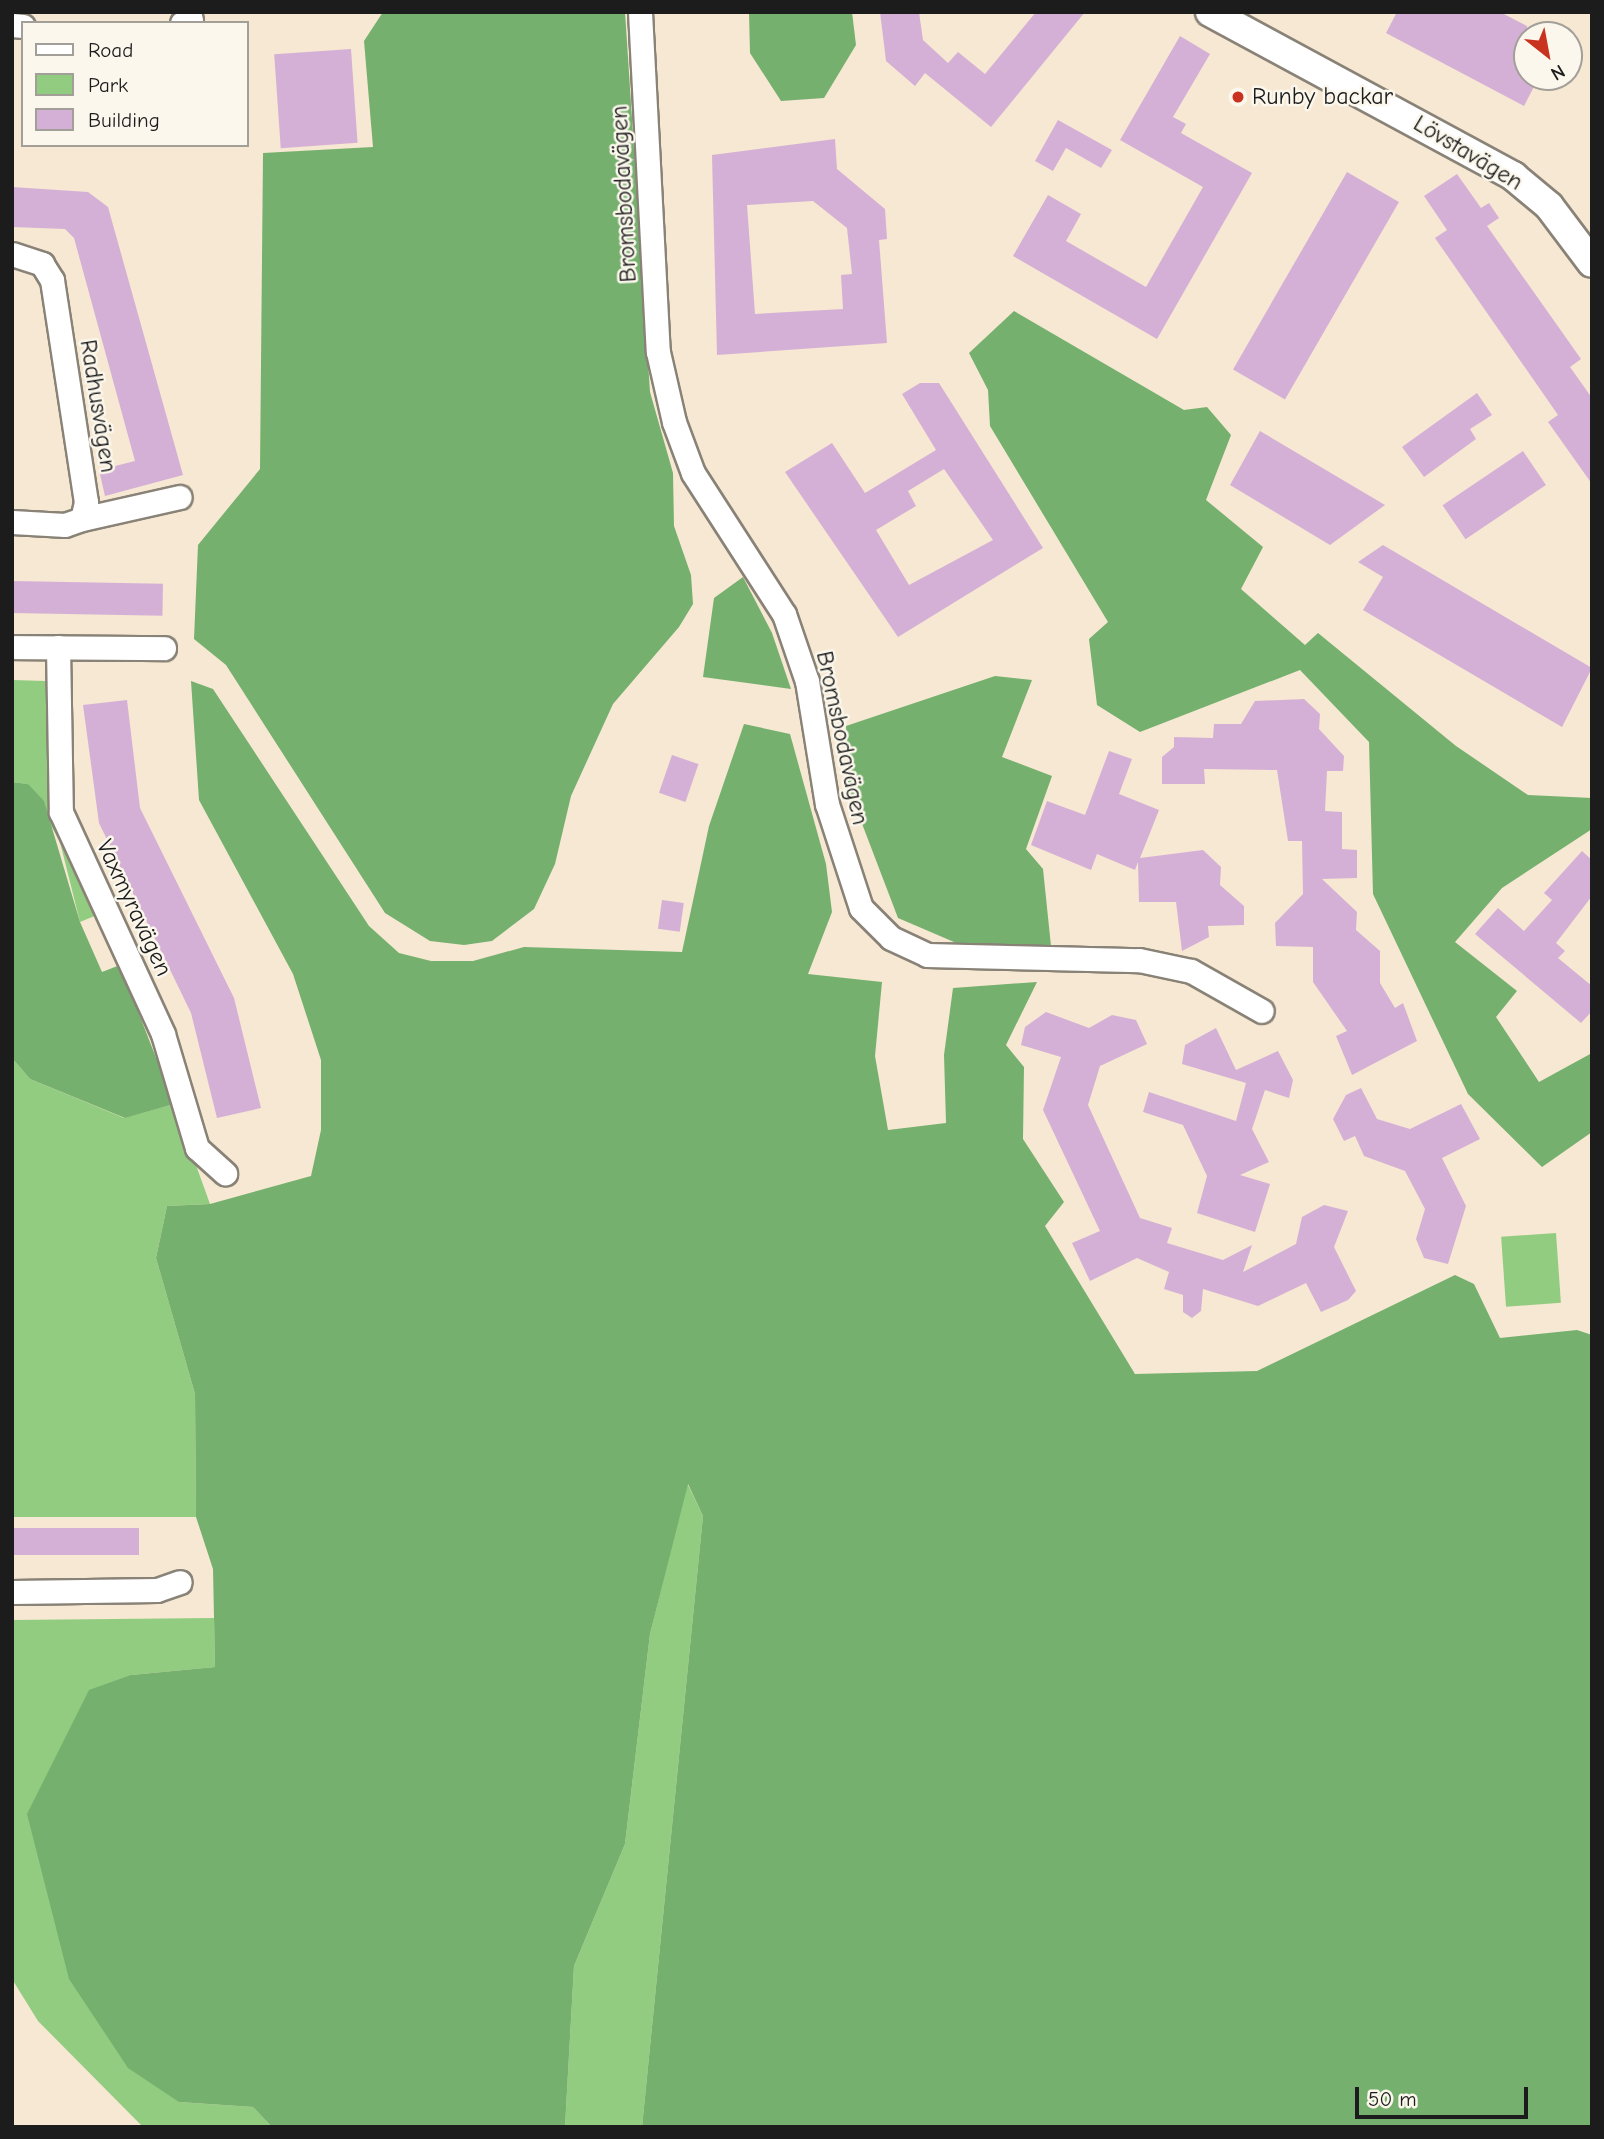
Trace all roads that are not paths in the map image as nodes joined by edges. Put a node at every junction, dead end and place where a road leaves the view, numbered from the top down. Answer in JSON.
{"nodes":[{"id":1,"x":640,"y":12,"type":"edge"},
{"id":2,"x":1210,"y":12,"type":"edge"},
{"id":3,"x":12,"y":254,"type":"edge"},
{"id":4,"x":1592,"y":263,"type":"edge"},
{"id":5,"x":180,"y":497,"type":"dead end"},
{"id":6,"x":82,"y":520,"type":"junction"},
{"id":7,"x":12,"y":522,"type":"edge"},
{"id":8,"x":12,"y":647,"type":"edge"},
{"id":9,"x":58,"y":647,"type":"junction"},
{"id":10,"x":163,"y":648,"type":"dead end"},
{"id":11,"x":1262,"y":1011,"type":"dead end"},
{"id":12,"x":225,"y":1173,"type":"dead end"},
{"id":13,"x":180,"y":1582,"type":"dead end"},
{"id":14,"x":12,"y":1592,"type":"edge"}],
"edges":[{"from":1,"to":11,"type":"street","name":"Bromsbodavägen"},
{"from":2,"to":4,"type":"street","name":"Lövstavägen"},
{"from":3,"to":6,"type":"street","name":"Radhusvägen"},
{"from":5,"to":6,"type":"street"},
{"from":6,"to":7,"type":"street"},
{"from":8,"to":9,"type":"street"},
{"from":9,"to":10,"type":"street"},
{"from":9,"to":12,"type":"street","name":"Vaxmyravägen"},
{"from":13,"to":14,"type":"street"}]}
